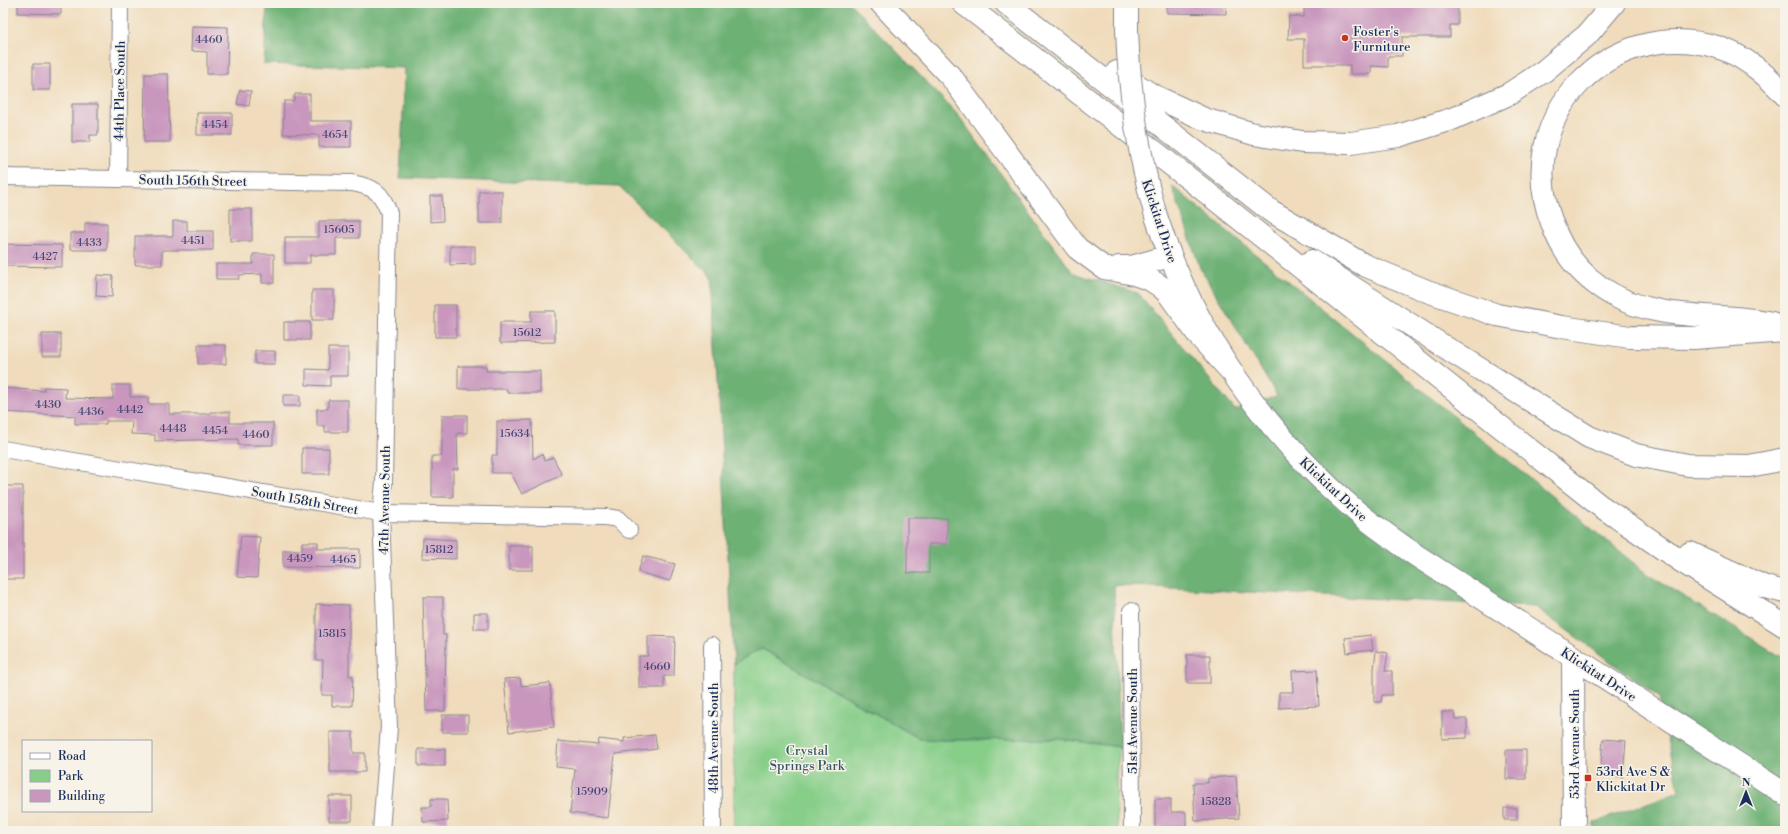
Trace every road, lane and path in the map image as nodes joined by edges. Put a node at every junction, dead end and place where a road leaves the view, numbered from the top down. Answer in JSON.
{"nodes":[{"id":1,"x":120,"y":3,"type":"edge"},
{"id":2,"x":881,"y":3,"type":"edge"},
{"id":3,"x":963,"y":3,"type":"edge"},
{"id":4,"x":1006,"y":3,"type":"edge"},
{"id":5,"x":1021,"y":3,"type":"edge"},
{"id":6,"x":1127,"y":3,"type":"edge"},
{"id":7,"x":1614,"y":3,"type":"edge"},
{"id":8,"x":1785,"y":95,"type":"edge"},
{"id":9,"x":3,"y":177,"type":"edge"},
{"id":10,"x":118,"y":179,"type":"junction"},
{"id":11,"x":1196,"y":184,"type":"junction"},
{"id":12,"x":380,"y":195,"type":"joint"},
{"id":13,"x":1170,"y":256,"type":"junction"},
{"id":14,"x":1104,"y":268,"type":"junction"},
{"id":15,"x":1785,"y":325,"type":"edge"},
{"id":16,"x":1785,"y":331,"type":"edge"},
{"id":17,"x":1230,"y":370,"type":"junction"},
{"id":18,"x":3,"y":449,"type":"edge"},
{"id":19,"x":1785,"y":459,"type":"edge"},
{"id":20,"x":1599,"y":505,"type":"junction"},
{"id":21,"x":381,"y":513,"type":"junction"},
{"id":22,"x":629,"y":530,"type":"dead end"},
{"id":23,"x":1785,"y":592,"type":"edge"},
{"id":24,"x":1131,"y":611,"type":"dead end"},
{"id":25,"x":1785,"y":626,"type":"edge"},
{"id":26,"x":712,"y":645,"type":"dead end"},
{"id":27,"x":1574,"y":657,"type":"junction"},
{"id":28,"x":1785,"y":794,"type":"edge"},
{"id":29,"x":381,"y":831,"type":"edge"},
{"id":30,"x":713,"y":831,"type":"edge"},
{"id":31,"x":1132,"y":831,"type":"edge"},
{"id":32,"x":1574,"y":831,"type":"edge"}],
"edges":[{"from":1,"to":10,"type":"street","name":"44th Place South"},
{"from":2,"to":14,"type":"main road"},
{"from":3,"to":11,"type":"main road"},
{"from":4,"to":16,"type":"main road"},
{"from":5,"to":7,"type":"main road"},
{"from":6,"to":13,"type":"main road","name":"Klickitat Drive","bridge":true},
{"from":8,"to":15,"type":"main road"},
{"from":9,"to":10,"type":"street","name":"South 156th Street"},
{"from":10,"to":12,"type":"street","name":"South 156th Street"},
{"from":11,"to":19,"type":"main road"},
{"from":11,"to":20,"type":"main road"},
{"from":12,"to":21,"type":"street","name":"47th Avenue South"},
{"from":13,"to":14,"type":"main road"},
{"from":13,"to":17,"type":"main road","name":"Klickitat Drive"},
{"from":14,"to":17,"type":"main road"},
{"from":17,"to":27,"type":"main road","name":"Klickitat Drive"},
{"from":18,"to":21,"type":"street","name":"South 158th Street"},
{"from":20,"to":23,"type":"main road"},
{"from":20,"to":25,"type":"main road"},
{"from":21,"to":22,"type":"street","name":"South 158th Street"},
{"from":21,"to":29,"type":"street","name":"47th Avenue South"},
{"from":24,"to":31,"type":"street","name":"51st Avenue South"},
{"from":26,"to":30,"type":"street","name":"48th Avenue South"},
{"from":27,"to":28,"type":"main road","name":"Klickitat Drive"},
{"from":27,"to":32,"type":"main road","name":"53rd Avenue South"}]}
